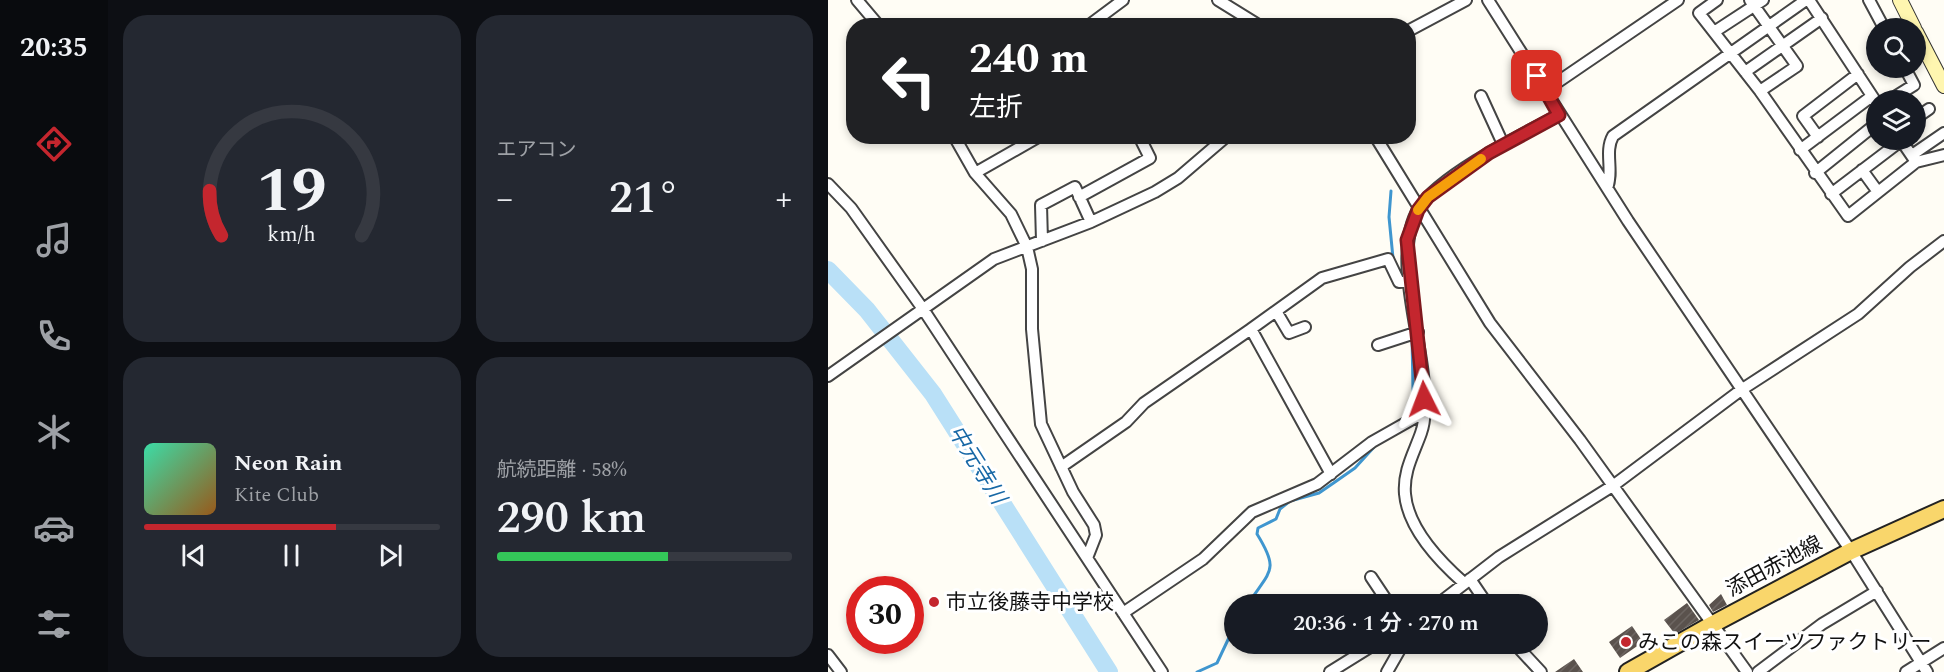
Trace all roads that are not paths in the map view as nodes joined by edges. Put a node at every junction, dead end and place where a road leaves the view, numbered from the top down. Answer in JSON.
{"nodes":[{"id":1,"x":857,"y":0,"type":"edge"},
{"id":2,"x":1123,"y":0,"type":"edge"},
{"id":3,"x":1218,"y":0,"type":"edge"},
{"id":4,"x":1466,"y":0,"type":"edge"},
{"id":5,"x":1488,"y":0,"type":"edge"},
{"id":6,"x":1678,"y":0,"type":"edge"},
{"id":7,"x":1718,"y":0,"type":"edge"},
{"id":8,"x":1807,"y":0,"type":"edge"},
{"id":9,"x":1869,"y":0,"type":"edge"},
{"id":10,"x":1900,"y":0,"type":"edge"},
{"id":11,"x":1756,"y":2,"type":"edge"},
{"id":12,"x":872,"y":18,"type":"edge"},
{"id":13,"x":1099,"y":18,"type":"edge"},
{"id":14,"x":1247,"y":18,"type":"edge"},
{"id":15,"x":1822,"y":18,"type":"junction"},
{"id":16,"x":1879,"y":18,"type":"edge"},
{"id":17,"x":1909,"y":18,"type":"edge"},
{"id":18,"x":1769,"y":26,"type":"junction"},
{"id":19,"x":1416,"y":27,"type":"edge"},
{"id":20,"x":1714,"y":32,"type":"junction"},
{"id":21,"x":1783,"y":46,"type":"junction"},
{"id":22,"x":1926,"y":51,"type":"edge"},
{"id":23,"x":1731,"y":54,"type":"junction"},
{"id":24,"x":1745,"y":72,"type":"junction"},
{"id":25,"x":1858,"y":74,"type":"junction"},
{"id":26,"x":1910,"y":78,"type":"edge"},
{"id":27,"x":1944,"y":86,"type":"edge"},
{"id":28,"x":1546,"y":90,"type":"junction"},
{"id":29,"x":1868,"y":90,"type":"edge"},
{"id":30,"x":1906,"y":90,"type":"edge"},
{"id":31,"x":1760,"y":91,"type":"junction"},
{"id":32,"x":1481,"y":96,"type":"dead end"},
{"id":33,"x":1866,"y":104,"type":"edge"},
{"id":34,"x":1929,"y":109,"type":"dead end"},
{"id":35,"x":1926,"y":111,"type":"edge"},
{"id":36,"x":1559,"y":115,"type":"junction"},
{"id":37,"x":1866,"y":132,"type":"edge"},
{"id":38,"x":1944,"y":133,"type":"edge"},
{"id":39,"x":1818,"y":137,"type":"junction"},
{"id":40,"x":958,"y":144,"type":"edge"},
{"id":41,"x":1026,"y":144,"type":"edge"},
{"id":42,"x":1143,"y":144,"type":"edge"},
{"id":43,"x":1218,"y":144,"type":"edge"},
{"id":44,"x":1380,"y":144,"type":"edge"},
{"id":45,"x":1503,"y":144,"type":"junction"},
{"id":46,"x":1800,"y":150,"type":"junction"},
{"id":47,"x":1889,"y":150,"type":"edge"},
{"id":48,"x":1909,"y":150,"type":"edge"},
{"id":49,"x":1944,"y":155,"type":"edge"},
{"id":50,"x":1914,"y":158,"type":"junction"},
{"id":51,"x":1862,"y":170,"type":"junction"},
{"id":52,"x":1815,"y":173,"type":"junction"},
{"id":53,"x":975,"y":174,"type":"junction"},
{"id":54,"x":828,"y":184,"type":"edge"},
{"id":55,"x":1607,"y":188,"type":"junction"},
{"id":56,"x":1878,"y":192,"type":"junction"},
{"id":57,"x":1831,"y":194,"type":"junction"},
{"id":58,"x":1079,"y":197,"type":"junction"},
{"id":59,"x":1418,"y":210,"type":"junction"},
{"id":60,"x":1091,"y":222,"type":"junction"},
{"id":61,"x":1042,"y":241,"type":"junction"},
{"id":62,"x":1944,"y":241,"type":"edge"},
{"id":63,"x":1027,"y":247,"type":"junction"},
{"id":64,"x":1410,"y":281,"type":"junction"},
{"id":65,"x":1276,"y":311,"type":"junction"},
{"id":66,"x":918,"y":312,"type":"junction"},
{"id":67,"x":1305,"y":327,"type":"dead end"},
{"id":68,"x":1251,"y":329,"type":"junction"},
{"id":69,"x":1418,"y":332,"type":"junction"},
{"id":70,"x":1378,"y":345,"type":"dead end"},
{"id":71,"x":828,"y":376,"type":"edge"},
{"id":72,"x":1741,"y":390,"type":"junction"},
{"id":73,"x":1425,"y":412,"type":"junction"},
{"id":74,"x":1061,"y":467,"type":"junction"},
{"id":75,"x":1330,"y":474,"type":"junction"},
{"id":76,"x":1614,"y":485,"type":"junction"},
{"id":77,"x":1944,"y":509,"type":"edge"},
{"id":78,"x":1851,"y":551,"type":"junction"},
{"id":79,"x":1087,"y":558,"type":"junction"},
{"id":80,"x":1371,"y":577,"type":"dead end"},
{"id":81,"x":1467,"y":581,"type":"junction"},
{"id":82,"x":1877,"y":591,"type":"junction"},
{"id":83,"x":1382,"y":594,"type":"edge"},
{"id":84,"x":1451,"y":594,"type":"edge"},
{"id":85,"x":1478,"y":594,"type":"edge"},
{"id":86,"x":1123,"y":613,"type":"junction"},
{"id":87,"x":1713,"y":624,"type":"junction"},
{"id":88,"x":1944,"y":648,"type":"edge"},
{"id":89,"x":1359,"y":654,"type":"edge"},
{"id":90,"x":1397,"y":654,"type":"edge"},
{"id":91,"x":1524,"y":654,"type":"edge"},
{"id":92,"x":828,"y":655,"type":"edge"},
{"id":93,"x":1921,"y":661,"type":"junction"},
{"id":94,"x":841,"y":672,"type":"edge"},
{"id":95,"x":1162,"y":672,"type":"edge"},
{"id":96,"x":1330,"y":672,"type":"edge"},
{"id":97,"x":1387,"y":672,"type":"edge"},
{"id":98,"x":1541,"y":672,"type":"edge"},
{"id":99,"x":1628,"y":672,"type":"edge"},
{"id":100,"x":1747,"y":672,"type":"edge"},
{"id":101,"x":1758,"y":672,"type":"edge"},
{"id":102,"x":1906,"y":672,"type":"edge"},
{"id":103,"x":1927,"y":672,"type":"edge"}],
"edges":[{"from":1,"to":12,"type":"street"},
{"from":2,"to":13,"type":"street"},
{"from":3,"to":14,"type":"street"},
{"from":4,"to":19,"type":"street"},
{"from":5,"to":28,"type":"street"},
{"from":6,"to":28,"type":"street"},
{"from":7,"to":20,"type":"street"},
{"from":8,"to":15,"type":"street"},
{"from":8,"to":18,"type":"street"},
{"from":9,"to":16,"type":"street"},
{"from":10,"to":17,"type":"main road"},
{"from":11,"to":18,"type":"street"},
{"from":11,"to":20,"type":"street"},
{"from":15,"to":21,"type":"street"},
{"from":15,"to":25,"type":"street"},
{"from":18,"to":21,"type":"street"},
{"from":18,"to":23,"type":"street"},
{"from":20,"to":23,"type":"street"},
{"from":21,"to":24,"type":"street"},
{"from":21,"to":31,"type":"street"},
{"from":22,"to":27,"type":"main road"},
{"from":23,"to":24,"type":"street"},
{"from":23,"to":55,"type":"street"},
{"from":24,"to":31,"type":"street"},
{"from":25,"to":29,"type":"street"},
{"from":25,"to":39,"type":"street"},
{"from":26,"to":30,"type":"street"},
{"from":28,"to":36,"type":"street"},
{"from":31,"to":46,"type":"street"},
{"from":32,"to":45,"type":"street"},
{"from":33,"to":39,"type":"street"},
{"from":34,"to":35,"type":"street"},
{"from":36,"to":45,"type":"street"},
{"from":36,"to":55,"type":"street"},
{"from":37,"to":52,"type":"street"},
{"from":38,"to":50,"type":"street"},
{"from":39,"to":46,"type":"street"},
{"from":40,"to":53,"type":"street"},
{"from":41,"to":53,"type":"street"},
{"from":42,"to":58,"type":"street"},
{"from":43,"to":60,"type":"street"},
{"from":44,"to":59,"type":"street"},
{"from":45,"to":59,"type":"street"},
{"from":46,"to":52,"type":"street"},
{"from":47,"to":51,"type":"street"},
{"from":48,"to":50,"type":"street"},
{"from":49,"to":50,"type":"street"},
{"from":50,"to":56,"type":"street"},
{"from":51,"to":56,"type":"street"},
{"from":51,"to":57,"type":"street"},
{"from":52,"to":57,"type":"street"},
{"from":53,"to":63,"type":"street"},
{"from":54,"to":66,"type":"street"},
{"from":55,"to":72,"type":"street"},
{"from":56,"to":57,"type":"street"},
{"from":58,"to":60,"type":"street"},
{"from":58,"to":61,"type":"street"},
{"from":59,"to":64,"type":"street"},
{"from":59,"to":76,"type":"street"},
{"from":60,"to":61,"type":"street"},
{"from":61,"to":63,"type":"street"},
{"from":62,"to":72,"type":"street"},
{"from":63,"to":66,"type":"street"},
{"from":63,"to":74,"type":"street"},
{"from":64,"to":65,"type":"street"},
{"from":64,"to":69,"type":"street"},
{"from":65,"to":67,"type":"street"},
{"from":65,"to":68,"type":"street"},
{"from":66,"to":71,"type":"street"},
{"from":66,"to":79,"type":"street"},
{"from":68,"to":74,"type":"street"},
{"from":68,"to":75,"type":"street"},
{"from":69,"to":70,"type":"street"},
{"from":69,"to":73,"type":"street"},
{"from":72,"to":76,"type":"street"},
{"from":72,"to":78,"type":"street"},
{"from":73,"to":75,"type":"street"},
{"from":73,"to":81,"type":"street"},
{"from":74,"to":79,"type":"street"},
{"from":75,"to":86,"type":"street"},
{"from":76,"to":81,"type":"street"},
{"from":76,"to":87,"type":"street"},
{"from":77,"to":78,"type":"main road","name":"添田赤池線"},
{"from":78,"to":82,"type":"street"},
{"from":78,"to":87,"type":"main road","name":"添田赤池線"},
{"from":79,"to":86,"type":"street"},
{"from":80,"to":83,"type":"street"},
{"from":81,"to":84,"type":"street"},
{"from":81,"to":85,"type":"street"},
{"from":82,"to":93,"type":"street"},
{"from":82,"to":101,"type":"street"},
{"from":86,"to":95,"type":"street"},
{"from":87,"to":99,"type":"main road","name":"添田赤池線"},
{"from":87,"to":100,"type":"street"},
{"from":88,"to":93,"type":"street"},
{"from":89,"to":96,"type":"street"},
{"from":90,"to":97,"type":"street"},
{"from":91,"to":98,"type":"street"},
{"from":92,"to":94,"type":"street"},
{"from":93,"to":102,"type":"street"},
{"from":93,"to":103,"type":"street"}]}
